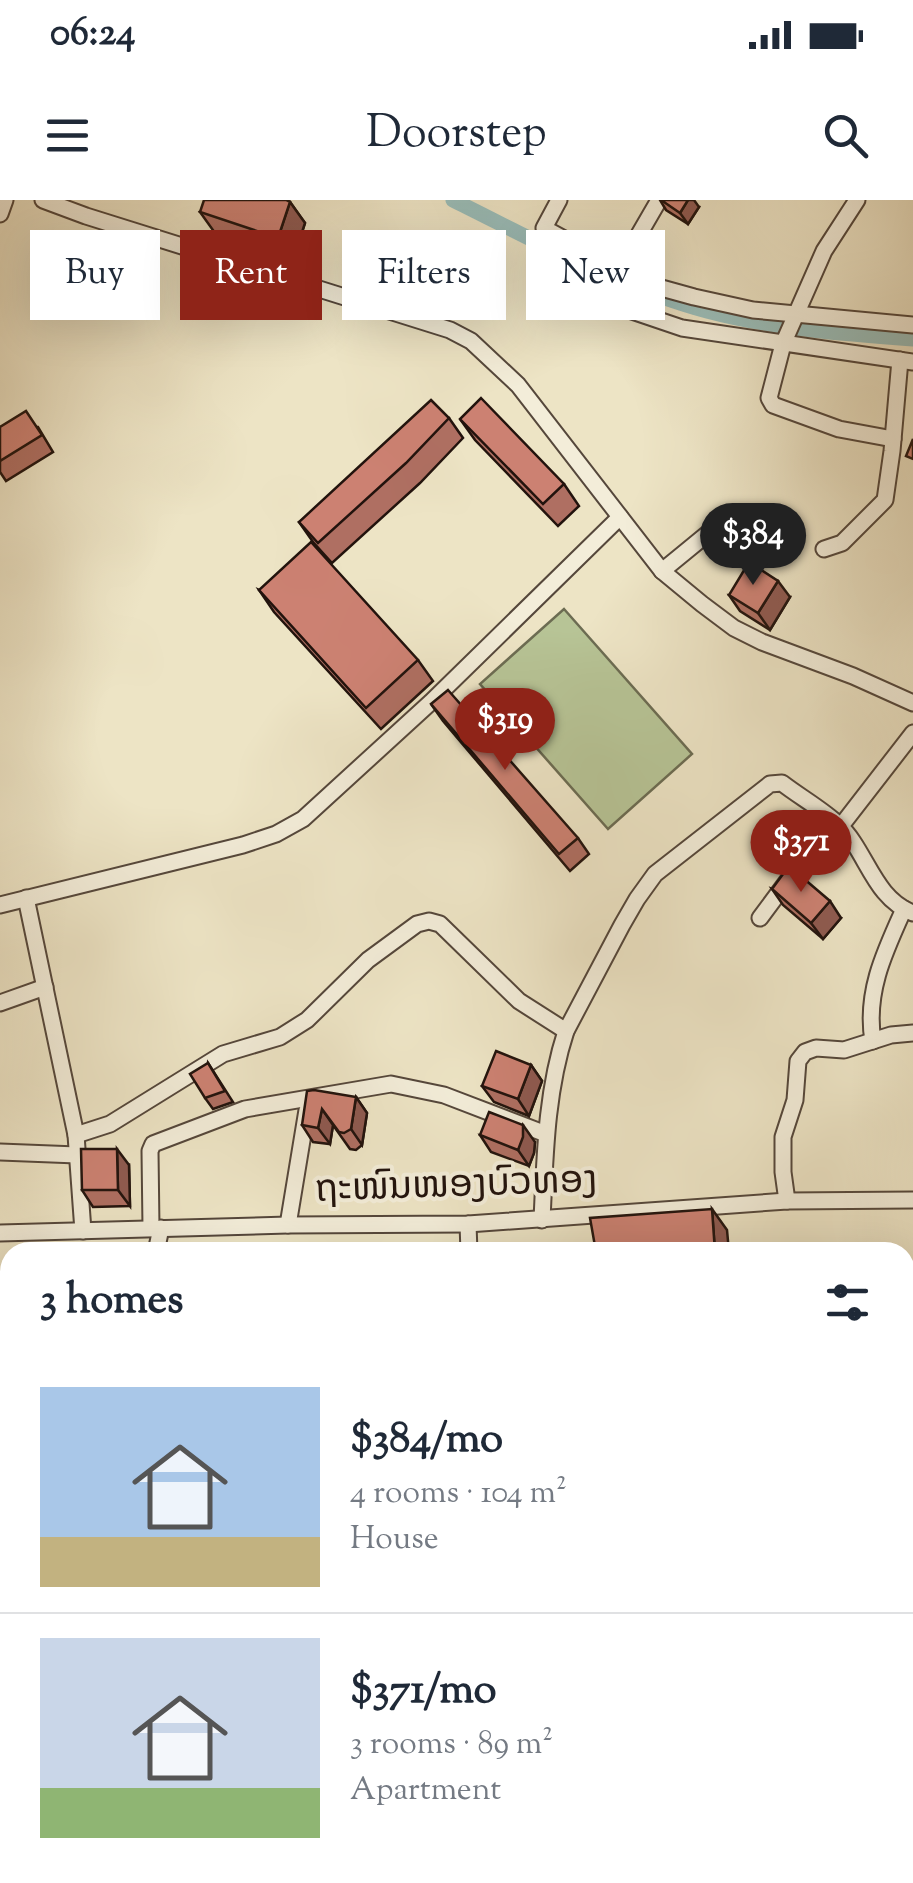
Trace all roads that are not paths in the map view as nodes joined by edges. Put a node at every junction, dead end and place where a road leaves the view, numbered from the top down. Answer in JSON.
{"nodes":[{"id":1,"x":4,"y":200,"type":"edge"},
{"id":2,"x":42,"y":200,"type":"edge"},
{"id":3,"x":558,"y":200,"type":"edge"},
{"id":4,"x":659,"y":200,"type":"edge"},
{"id":5,"x":856,"y":200,"type":"edge"},
{"id":6,"x":0,"y":214,"type":"edge"},
{"id":7,"x":548,"y":230,"type":"edge"},
{"id":8,"x":642,"y":230,"type":"edge"},
{"id":9,"x":665,"y":289,"type":"edge"},
{"id":10,"x":795,"y":318,"type":"junction"},
{"id":11,"x":658,"y":320,"type":"edge"},
{"id":12,"x":913,"y":325,"type":"edge"},
{"id":13,"x":785,"y":340,"type":"junction"},
{"id":14,"x":906,"y":361,"type":"edge"},
{"id":15,"x":893,"y":439,"type":"junction"},
{"id":16,"x":620,"y":517,"type":"junction"},
{"id":17,"x":723,"y":521,"type":"dead end"},
{"id":18,"x":824,"y":548,"type":"dead end"},
{"id":19,"x":662,"y":570,"type":"junction"},
{"id":20,"x":913,"y":704,"type":"edge"},
{"id":21,"x":913,"y":734,"type":"edge"},
{"id":22,"x":841,"y":826,"type":"junction"},
{"id":23,"x":26,"y":898,"type":"junction"},
{"id":24,"x":0,"y":905,"type":"edge"},
{"id":25,"x":908,"y":911,"type":"edge"},
{"id":26,"x":760,"y":918,"type":"dead end"},
{"id":27,"x":46,"y":987,"type":"junction"},
{"id":28,"x":0,"y":1004,"type":"edge"},
{"id":29,"x":566,"y":1031,"type":"junction"},
{"id":30,"x":913,"y":1033,"type":"edge"},
{"id":31,"x":873,"y":1042,"type":"junction"},
{"id":32,"x":309,"y":1097,"type":"junction"},
{"id":33,"x":546,"y":1134,"type":"junction"},
{"id":34,"x":76,"y":1135,"type":"junction"},
{"id":35,"x":0,"y":1152,"type":"edge"},
{"id":36,"x":78,"y":1156,"type":"junction"},
{"id":37,"x":913,"y":1200,"type":"edge"},
{"id":38,"x":787,"y":1202,"type":"junction"},
{"id":39,"x":542,"y":1220,"type":"junction"},
{"id":40,"x":468,"y":1224,"type":"junction"},
{"id":41,"x":288,"y":1225,"type":"junction"},
{"id":42,"x":156,"y":1228,"type":"junction"},
{"id":43,"x":83,"y":1231,"type":"junction"},
{"id":44,"x":0,"y":1233,"type":"edge"},
{"id":45,"x":156,"y":1242,"type":"edge"},
{"id":46,"x":469,"y":1242,"type":"edge"}],
"edges":[{"from":1,"to":6,"type":"street"},
{"from":2,"to":16,"type":"street"},
{"from":3,"to":7,"type":"street"},
{"from":4,"to":8,"type":"street"},
{"from":5,"to":10,"type":"street"},
{"from":9,"to":10,"type":"street"},
{"from":10,"to":12,"type":"street"},
{"from":10,"to":13,"type":"street"},
{"from":11,"to":13,"type":"street"},
{"from":13,"to":14,"type":"street"},
{"from":13,"to":15,"type":"street"},
{"from":14,"to":15,"type":"street"},
{"from":15,"to":18,"type":"street"},
{"from":16,"to":19,"type":"street"},
{"from":16,"to":23,"type":"street"},
{"from":17,"to":19,"type":"street"},
{"from":19,"to":20,"type":"street"},
{"from":21,"to":22,"type":"street"},
{"from":22,"to":25,"type":"street"},
{"from":22,"to":26,"type":"street"},
{"from":22,"to":29,"type":"street"},
{"from":23,"to":24,"type":"street"},
{"from":23,"to":27,"type":"street"},
{"from":25,"to":31,"type":"street"},
{"from":27,"to":28,"type":"street"},
{"from":27,"to":34,"type":"street"},
{"from":29,"to":33,"type":"street"},
{"from":29,"to":34,"type":"street"},
{"from":30,"to":31,"type":"street"},
{"from":31,"to":38,"type":"street"},
{"from":32,"to":33,"type":"street"},
{"from":32,"to":41,"type":"street"},
{"from":32,"to":42,"type":"street"},
{"from":33,"to":39,"type":"street"},
{"from":34,"to":36,"type":"street"},
{"from":35,"to":36,"type":"street"},
{"from":36,"to":43,"type":"street"},
{"from":37,"to":38,"type":"street","name":"ຖະໜົນໜອງບົວທອງ"},
{"from":38,"to":39,"type":"street","name":"ຖະໜົນໜອງບົວທອງ"},
{"from":39,"to":40,"type":"street","name":"ຖະໜົນໜອງບົວທອງ"},
{"from":40,"to":41,"type":"street","name":"ຖະໜົນໜອງບົວທອງ"},
{"from":40,"to":46,"type":"street"},
{"from":41,"to":42,"type":"street","name":"ຖະໜົນໜອງບົວທອງ"},
{"from":42,"to":43,"type":"street","name":"ຖະໜົນໜອງບົວທອງ"},
{"from":42,"to":45,"type":"street"},
{"from":43,"to":44,"type":"street","name":"ຖະໜົນໜອງບົວທອງ"}]}
